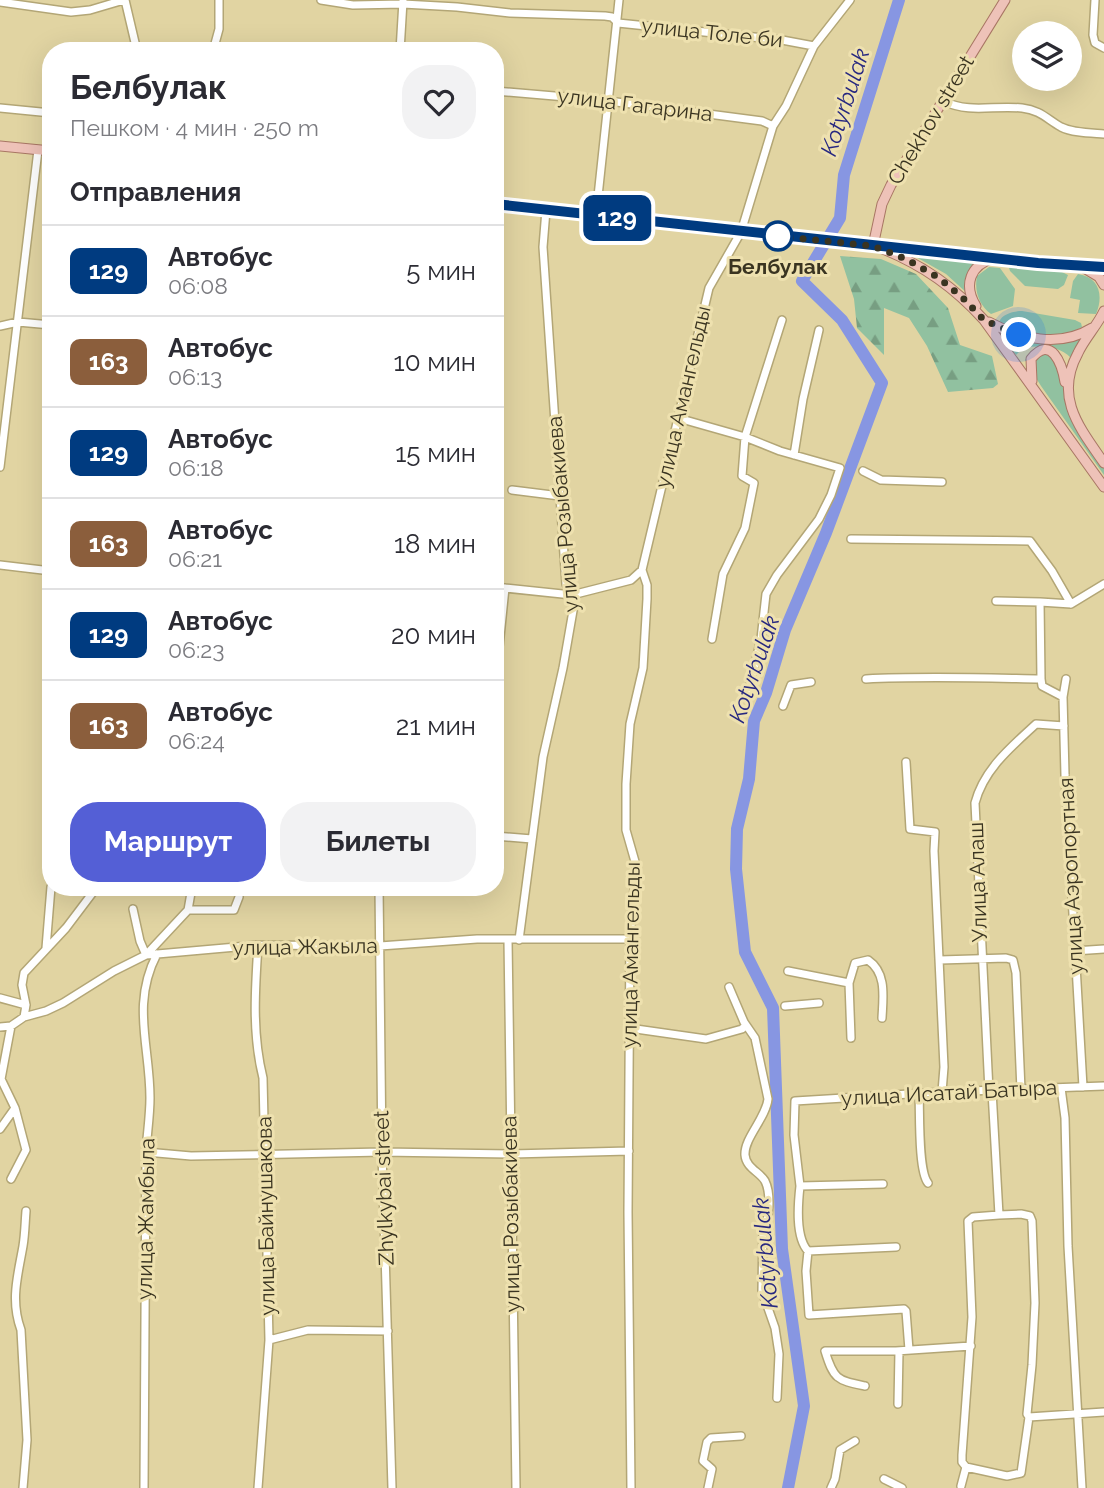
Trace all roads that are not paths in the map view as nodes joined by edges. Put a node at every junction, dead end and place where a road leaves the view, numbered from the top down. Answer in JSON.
{"nodes":[{"id":1,"x":125,"y":0,"type":"edge"},
{"id":2,"x":219,"y":0,"type":"edge"},
{"id":3,"x":321,"y":0,"type":"edge"},
{"id":4,"x":619,"y":0,"type":"edge"},
{"id":5,"x":850,"y":0,"type":"edge"},
{"id":6,"x":1005,"y":0,"type":"edge"},
{"id":7,"x":1095,"y":0,"type":"edge"},
{"id":8,"x":0,"y":2,"type":"edge"},
{"id":9,"x":403,"y":2,"type":"edge"},
{"id":10,"x":618,"y":23,"type":"junction"},
{"id":11,"x":135,"y":42,"type":"edge"},
{"id":12,"x":215,"y":42,"type":"edge"},
{"id":13,"x":401,"y":42,"type":"edge"},
{"id":14,"x":814,"y":46,"type":"junction"},
{"id":15,"x":1104,"y":48,"type":"edge"},
{"id":16,"x":504,"y":92,"type":"edge"},
{"id":17,"x":942,"y":101,"type":"junction"},
{"id":18,"x":609,"y":103,"type":"junction"},
{"id":19,"x":0,"y":108,"type":"edge"},
{"id":20,"x":42,"y":112,"type":"edge"},
{"id":21,"x":773,"y":126,"type":"junction"},
{"id":22,"x":1104,"y":134,"type":"edge"},
{"id":23,"x":0,"y":146,"type":"edge"},
{"id":24,"x":38,"y":150,"type":"junction"},
{"id":25,"x":42,"y":150,"type":"edge"},
{"id":26,"x":504,"y":205,"type":"edge"},
{"id":27,"x":547,"y":210,"type":"junction"},
{"id":28,"x":596,"y":215,"type":"junction"},
{"id":29,"x":741,"y":232,"type":"junction"},
{"id":30,"x":873,"y":246,"type":"junction"},
{"id":31,"x":996,"y":258,"type":"junction"},
{"id":32,"x":1079,"y":266,"type":"junction"},
{"id":33,"x":1104,"y":267,"type":"edge"},
{"id":34,"x":1104,"y":285,"type":"edge"},
{"id":35,"x":1104,"y":311,"type":"edge"},
{"id":36,"x":1104,"y":316,"type":"edge"},
{"id":37,"x":782,"y":320,"type":"dead end"},
{"id":38,"x":984,"y":320,"type":"junction"},
{"id":39,"x":18,"y":323,"type":"junction"},
{"id":40,"x":42,"y":324,"type":"edge"},
{"id":41,"x":1096,"y":325,"type":"junction"},
{"id":42,"x":0,"y":326,"type":"edge"},
{"id":43,"x":819,"y":330,"type":"dead end"},
{"id":44,"x":1032,"y":385,"type":"junction"},
{"id":45,"x":1068,"y":397,"type":"junction"},
{"id":46,"x":678,"y":418,"type":"junction"},
{"id":47,"x":746,"y":437,"type":"junction"},
{"id":48,"x":794,"y":455,"type":"junction"},
{"id":49,"x":1104,"y":463,"type":"edge"},
{"id":50,"x":0,"y":467,"type":"edge"},
{"id":51,"x":863,"y":471,"type":"dead end"},
{"id":52,"x":942,"y":482,"type":"dead end"},
{"id":53,"x":1104,"y":487,"type":"edge"},
{"id":54,"x":512,"y":490,"type":"dead end"},
{"id":55,"x":560,"y":496,"type":"junction"},
{"id":56,"x":851,"y":538,"type":"dead end"},
{"id":57,"x":0,"y":565,"type":"edge"},
{"id":58,"x":42,"y":570,"type":"edge"},
{"id":59,"x":642,"y":570,"type":"junction"},
{"id":60,"x":1104,"y":584,"type":"edge"},
{"id":61,"x":505,"y":588,"type":"joint"},
{"id":62,"x":572,"y":595,"type":"junction"},
{"id":63,"x":504,"y":598,"type":"edge"},
{"id":64,"x":996,"y":601,"type":"dead end"},
{"id":65,"x":1040,"y":602,"type":"junction"},
{"id":66,"x":1071,"y":604,"type":"junction"},
{"id":67,"x":712,"y":639,"type":"dead end"},
{"id":68,"x":866,"y":679,"type":"dead end"},
{"id":69,"x":1041,"y":679,"type":"junction"},
{"id":70,"x":1066,"y":679,"type":"dead end"},
{"id":71,"x":811,"y":682,"type":"dead end"},
{"id":72,"x":1063,"y":696,"type":"junction"},
{"id":73,"x":747,"y":698,"type":"dead end"},
{"id":74,"x":783,"y":706,"type":"dead end"},
{"id":75,"x":1064,"y":726,"type":"junction"},
{"id":76,"x":906,"y":762,"type":"dead end"},
{"id":77,"x":504,"y":837,"type":"edge"},
{"id":78,"x":532,"y":839,"type":"junction"},
{"id":79,"x":50,"y":896,"type":"edge"},
{"id":80,"x":93,"y":896,"type":"edge"},
{"id":81,"x":190,"y":896,"type":"edge"},
{"id":82,"x":379,"y":896,"type":"edge"},
{"id":83,"x":239,"y":897,"type":"dead end"},
{"id":84,"x":133,"y":909,"type":"dead end"},
{"id":85,"x":188,"y":911,"type":"junction"},
{"id":86,"x":630,"y":939,"type":"junction"},
{"id":87,"x":508,"y":940,"type":"junction"},
{"id":88,"x":519,"y":940,"type":"junction"},
{"id":89,"x":258,"y":945,"type":"junction"},
{"id":90,"x":380,"y":946,"type":"junction"},
{"id":91,"x":1104,"y":948,"type":"edge"},
{"id":92,"x":46,"y":949,"type":"junction"},
{"id":93,"x":1074,"y":951,"type":"junction"},
{"id":94,"x":157,"y":954,"type":"junction"},
{"id":95,"x":146,"y":955,"type":"junction"},
{"id":96,"x":981,"y":959,"type":"junction"},
{"id":97,"x":940,"y":960,"type":"junction"},
{"id":98,"x":788,"y":971,"type":"dead end"},
{"id":99,"x":849,"y":983,"type":"junction"},
{"id":100,"x":729,"y":987,"type":"dead end"},
{"id":101,"x":0,"y":998,"type":"edge"},
{"id":102,"x":819,"y":1003,"type":"dead end"},
{"id":103,"x":26,"y":1005,"type":"junction"},
{"id":104,"x":785,"y":1006,"type":"dead end"},
{"id":105,"x":24,"y":1017,"type":"junction"},
{"id":106,"x":882,"y":1018,"type":"dead end"},
{"id":107,"x":746,"y":1025,"type":"junction"},
{"id":108,"x":11,"y":1026,"type":"junction"},
{"id":109,"x":0,"y":1027,"type":"edge"},
{"id":110,"x":629,"y":1028,"type":"junction"},
{"id":111,"x":850,"y":1038,"type":"dead end"},
{"id":112,"x":1104,"y":1086,"type":"edge"},
{"id":113,"x":1083,"y":1087,"type":"junction"},
{"id":114,"x":1061,"y":1088,"type":"junction"},
{"id":115,"x":1021,"y":1090,"type":"junction"},
{"id":116,"x":991,"y":1091,"type":"junction"},
{"id":117,"x":942,"y":1092,"type":"junction"},
{"id":118,"x":919,"y":1094,"type":"junction"},
{"id":119,"x":15,"y":1108,"type":"junction"},
{"id":120,"x":0,"y":1129,"type":"edge"},
{"id":121,"x":629,"y":1151,"type":"junction"},
{"id":122,"x":146,"y":1152,"type":"junction"},
{"id":123,"x":382,"y":1152,"type":"junction"},
{"id":124,"x":266,"y":1154,"type":"junction"},
{"id":125,"x":512,"y":1154,"type":"junction"},
{"id":126,"x":10,"y":1179,"type":"dead end"},
{"id":127,"x":928,"y":1183,"type":"dead end"},
{"id":128,"x":883,"y":1184,"type":"dead end"},
{"id":129,"x":800,"y":1186,"type":"junction"},
{"id":130,"x":26,"y":1211,"type":"dead end"},
{"id":131,"x":999,"y":1215,"type":"junction"},
{"id":132,"x":896,"y":1247,"type":"dead end"},
{"id":133,"x":808,"y":1251,"type":"junction"},
{"id":134,"x":388,"y":1331,"type":"junction"},
{"id":135,"x":269,"y":1340,"type":"junction"},
{"id":136,"x":971,"y":1346,"type":"junction"},
{"id":137,"x":909,"y":1350,"type":"junction"},
{"id":138,"x":899,"y":1351,"type":"junction"},
{"id":139,"x":865,"y":1386,"type":"dead end"},
{"id":140,"x":777,"y":1398,"type":"dead end"},
{"id":141,"x":898,"y":1404,"type":"dead end"},
{"id":142,"x":1104,"y":1412,"type":"edge"},
{"id":143,"x":1078,"y":1414,"type":"junction"},
{"id":144,"x":1029,"y":1417,"type":"junction"},
{"id":145,"x":741,"y":1436,"type":"dead end"},
{"id":146,"x":855,"y":1441,"type":"dead end"},
{"id":147,"x":966,"y":1467,"type":"junction"},
{"id":148,"x":884,"y":1479,"type":"dead end"},
{"id":149,"x":961,"y":1486,"type":"dead end"},
{"id":150,"x":23,"y":1488,"type":"edge"},
{"id":151,"x":144,"y":1488,"type":"edge"},
{"id":152,"x":258,"y":1488,"type":"edge"},
{"id":153,"x":392,"y":1488,"type":"edge"},
{"id":154,"x":516,"y":1488,"type":"edge"},
{"id":155,"x":631,"y":1488,"type":"edge"},
{"id":156,"x":708,"y":1488,"type":"edge"},
{"id":157,"x":831,"y":1488,"type":"edge"},
{"id":158,"x":902,"y":1488,"type":"edge"},
{"id":159,"x":1082,"y":1488,"type":"edge"}],
"edges":[{"from":1,"to":8,"type":"street"},
{"from":1,"to":11,"type":"street"},
{"from":2,"to":12,"type":"street"},
{"from":3,"to":9,"type":"street","name":"улица Толе би"},
{"from":4,"to":10,"type":"street"},
{"from":5,"to":14,"type":"street","name":"улица Амангельды"},
{"from":6,"to":17,"type":"main road","name":"Chekhov street"},
{"from":7,"to":15,"type":"street"},
{"from":9,"to":10,"type":"street","name":"улица Толе би"},
{"from":9,"to":13,"type":"street"},
{"from":10,"to":14,"type":"street","name":"улица Толе би"},
{"from":10,"to":18,"type":"street"},
{"from":14,"to":21,"type":"street","name":"улица Амангельды"},
{"from":16,"to":18,"type":"street","name":"улица Гагарина"},
{"from":17,"to":22,"type":"street"},
{"from":17,"to":30,"type":"main road","name":"Chekhov street"},
{"from":18,"to":21,"type":"street","name":"улица Гагарина"},
{"from":18,"to":28,"type":"street"},
{"from":19,"to":20,"type":"street"},
{"from":21,"to":29,"type":"street","name":"улица Амангельды"},
{"from":23,"to":24,"type":"main road"},
{"from":24,"to":25,"type":"main road"},
{"from":24,"to":39,"type":"street"},
{"from":26,"to":27,"type":"main road"},
{"from":27,"to":28,"type":"main road"},
{"from":27,"to":55,"type":"street","name":"улица Розыбакиева"},
{"from":28,"to":29,"type":"main road"},
{"from":29,"to":30,"type":"main road"},
{"from":29,"to":46,"type":"street","name":"улица Амангельды"},
{"from":30,"to":31,"type":"main road"},
{"from":30,"to":38,"type":"main road"},
{"from":31,"to":32,"type":"main road"},
{"from":31,"to":38,"type":"main road"},
{"from":32,"to":33,"type":"main road"},
{"from":32,"to":34,"type":"main road"},
{"from":35,"to":41,"type":"main road"},
{"from":36,"to":41,"type":"main road"},
{"from":37,"to":47,"type":"street"},
{"from":38,"to":41,"type":"main road"},
{"from":38,"to":44,"type":"main road"},
{"from":39,"to":40,"type":"street"},
{"from":39,"to":42,"type":"street"},
{"from":39,"to":50,"type":"street"},
{"from":41,"to":45,"type":"main road"},
{"from":43,"to":48,"type":"street"},
{"from":44,"to":45,"type":"main road"},
{"from":44,"to":53,"type":"main road"},
{"from":45,"to":49,"type":"main road"},
{"from":46,"to":47,"type":"street"},
{"from":46,"to":59,"type":"street","name":"улица Амангельды"},
{"from":47,"to":48,"type":"street"},
{"from":47,"to":67,"type":"street"},
{"from":48,"to":73,"type":"street"},
{"from":51,"to":52,"type":"street"},
{"from":54,"to":55,"type":"street"},
{"from":55,"to":62,"type":"street","name":"улица Розыбакиева"},
{"from":56,"to":66,"type":"street"},
{"from":57,"to":58,"type":"street"},
{"from":59,"to":62,"type":"street"},
{"from":59,"to":86,"type":"street","name":"улица Амангельды"},
{"from":60,"to":66,"type":"street"},
{"from":61,"to":62,"type":"street"},
{"from":61,"to":63,"type":"street"},
{"from":62,"to":78,"type":"street","name":"улица Розыбакиева"},
{"from":64,"to":65,"type":"street"},
{"from":65,"to":66,"type":"street"},
{"from":65,"to":69,"type":"street"},
{"from":68,"to":69,"type":"street"},
{"from":69,"to":72,"type":"street"},
{"from":70,"to":72,"type":"street","name":"улица Аэропортная"},
{"from":71,"to":74,"type":"street"},
{"from":72,"to":75,"type":"street","name":"улица Аэропортная"},
{"from":75,"to":93,"type":"street","name":"улица Аэропортная"},
{"from":75,"to":96,"type":"street","name":"Улица Алаш"},
{"from":76,"to":97,"type":"street"},
{"from":77,"to":78,"type":"street"},
{"from":78,"to":88,"type":"street","name":"улица Розыбакиева"},
{"from":79,"to":92,"type":"street"},
{"from":80,"to":92,"type":"street"},
{"from":81,"to":85,"type":"street"},
{"from":82,"to":90,"type":"street","name":"Zhylkybai street"},
{"from":83,"to":85,"type":"street"},
{"from":84,"to":95,"type":"street"},
{"from":85,"to":95,"type":"street"},
{"from":86,"to":88,"type":"street","name":"улица Жакыла"},
{"from":86,"to":110,"type":"street","name":"улица Амангельды"},
{"from":87,"to":88,"type":"street","name":"улица Жакыла"},
{"from":87,"to":90,"type":"street","name":"улица Жакыла"},
{"from":87,"to":125,"type":"street","name":"улица Розыбакиева"},
{"from":89,"to":90,"type":"street","name":"улица Жакыла"},
{"from":89,"to":94,"type":"street","name":"улица Жакыла"},
{"from":89,"to":124,"type":"street","name":"улица Байнушакова"},
{"from":90,"to":123,"type":"street","name":"Zhylkybai street"},
{"from":91,"to":93,"type":"street"},
{"from":92,"to":103,"type":"street"},
{"from":93,"to":113,"type":"street","name":"улица Аэропортная"},
{"from":94,"to":95,"type":"street","name":"улица Жакыла"},
{"from":94,"to":122,"type":"street","name":"улица Жамбыла"},
{"from":95,"to":105,"type":"street","name":"улица Жакыла"},
{"from":96,"to":97,"type":"street"},
{"from":96,"to":115,"type":"street"},
{"from":96,"to":116,"type":"street","name":"Улица Алаш"},
{"from":97,"to":117,"type":"street"},
{"from":98,"to":99,"type":"street"},
{"from":99,"to":106,"type":"street"},
{"from":99,"to":111,"type":"street"},
{"from":100,"to":107,"type":"street"},
{"from":101,"to":103,"type":"street"},
{"from":102,"to":104,"type":"street"},
{"from":103,"to":105,"type":"street"},
{"from":105,"to":108,"type":"street","name":"улица Жакыла"},
{"from":107,"to":110,"type":"street"},
{"from":107,"to":140,"type":"street"},
{"from":108,"to":109,"type":"street","name":"улица Жакыла"},
{"from":108,"to":119,"type":"street"},
{"from":110,"to":121,"type":"street","name":"улица Амангельды"},
{"from":112,"to":113,"type":"street","name":"улица Исатай Батыра"},
{"from":113,"to":114,"type":"street","name":"улица Исатай Батыра"},
{"from":114,"to":115,"type":"street","name":"улица Исатай Батыра"},
{"from":114,"to":143,"type":"street"},
{"from":115,"to":116,"type":"street","name":"улица Исатай Батыра"},
{"from":116,"to":117,"type":"street","name":"улица Исатай Батыра"},
{"from":116,"to":131,"type":"street","name":"Улица Алаш"},
{"from":117,"to":118,"type":"street","name":"улица Исатай Батыра"},
{"from":118,"to":127,"type":"street"},
{"from":118,"to":129,"type":"street","name":"улица Исатай Батыра"},
{"from":119,"to":120,"type":"street"},
{"from":119,"to":126,"type":"street"},
{"from":121,"to":125,"type":"street"},
{"from":121,"to":155,"type":"street","name":"улица Амангельды"},
{"from":122,"to":124,"type":"street"},
{"from":122,"to":151,"type":"street","name":"улица Жамбыла"},
{"from":123,"to":124,"type":"street"},
{"from":123,"to":125,"type":"street"},
{"from":123,"to":134,"type":"street","name":"Zhylkybai street"},
{"from":124,"to":135,"type":"street","name":"улица Байнушакова"},
{"from":125,"to":154,"type":"street","name":"улица Розыбакиева"},
{"from":128,"to":129,"type":"street"},
{"from":129,"to":133,"type":"street"},
{"from":130,"to":150,"type":"street"},
{"from":131,"to":136,"type":"street"},
{"from":131,"to":144,"type":"street"},
{"from":132,"to":133,"type":"street"},
{"from":133,"to":137,"type":"street"},
{"from":134,"to":135,"type":"street"},
{"from":134,"to":153,"type":"street","name":"Zhylkybai street"},
{"from":135,"to":152,"type":"street","name":"улица Байнушакова"},
{"from":136,"to":137,"type":"street"},
{"from":136,"to":147,"type":"street"},
{"from":137,"to":138,"type":"street"},
{"from":138,"to":139,"type":"street"},
{"from":138,"to":141,"type":"street"},
{"from":142,"to":143,"type":"street"},
{"from":143,"to":144,"type":"street"},
{"from":143,"to":159,"type":"street"},
{"from":144,"to":147,"type":"street"},
{"from":145,"to":156,"type":"street"},
{"from":146,"to":157,"type":"street"},
{"from":147,"to":149,"type":"street"},
{"from":148,"to":158,"type":"street"}]}
